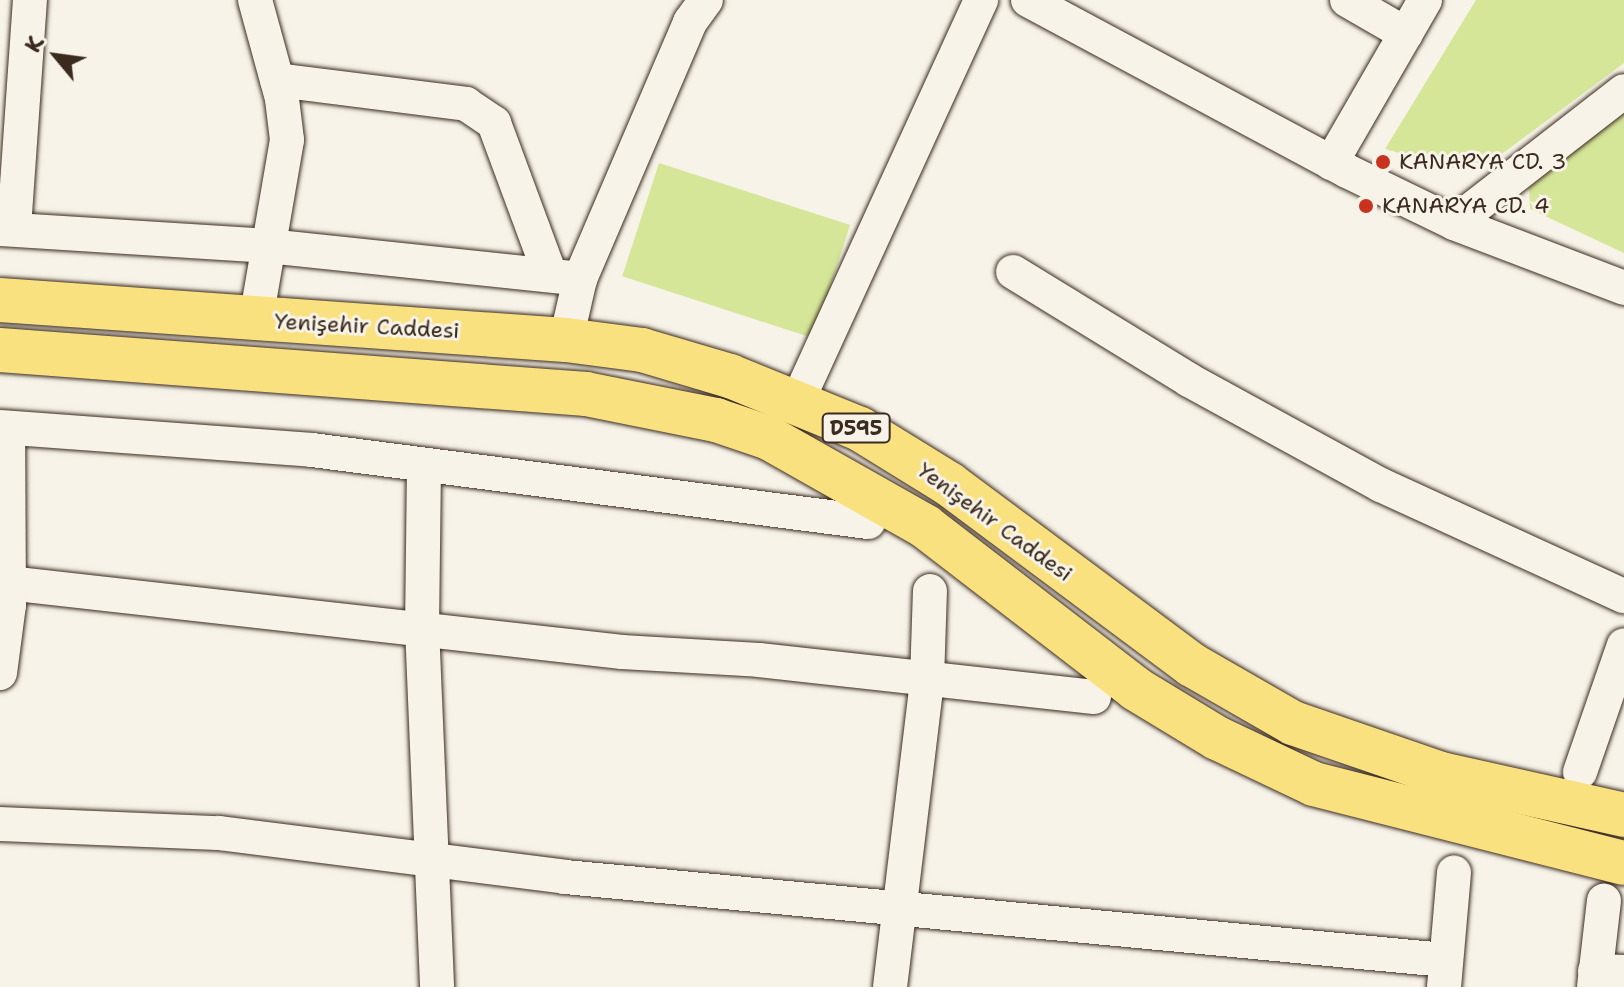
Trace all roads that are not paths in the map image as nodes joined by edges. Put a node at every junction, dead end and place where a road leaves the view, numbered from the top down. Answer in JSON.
{"nodes":[{"id":1,"x":30,"y":0,"type":"edge"},
{"id":2,"x":255,"y":0,"type":"edge"},
{"id":3,"x":706,"y":0,"type":"edge"},
{"id":4,"x":981,"y":0,"type":"edge"},
{"id":5,"x":1028,"y":0,"type":"edge"},
{"id":6,"x":1347,"y":0,"type":"edge"},
{"id":7,"x":1425,"y":0,"type":"edge"},
{"id":8,"x":1406,"y":34,"type":"junction"},
{"id":9,"x":277,"y":80,"type":"junction"},
{"id":10,"x":1624,"y":91,"type":"edge"},
{"id":11,"x":1331,"y":163,"type":"junction"},
{"id":12,"x":1454,"y":223,"type":"junction"},
{"id":13,"x":7,"y":228,"type":"edge"},
{"id":14,"x":268,"y":246,"type":"junction"},
{"id":15,"x":1013,"y":272,"type":"dead end"},
{"id":16,"x":565,"y":277,"type":"junction"},
{"id":17,"x":1624,"y":288,"type":"edge"},
{"id":18,"x":0,"y":300,"type":"edge"},
{"id":19,"x":256,"y":320,"type":"junction"},
{"id":20,"x":566,"y":340,"type":"junction"},
{"id":21,"x":0,"y":350,"type":"edge"},
{"id":22,"x":798,"y":400,"type":"junction"},
{"id":23,"x":4,"y":428,"type":"edge"},
{"id":24,"x":424,"y":466,"type":"junction"},
{"id":25,"x":868,"y":522,"type":"dead end"},
{"id":26,"x":8,"y":583,"type":"junction"},
{"id":27,"x":930,"y":591,"type":"dead end"},
{"id":28,"x":1624,"y":596,"type":"edge"},
{"id":29,"x":422,"y":627,"type":"junction"},
{"id":30,"x":1624,"y":645,"type":"edge"},
{"id":31,"x":0,"y":673,"type":"edge"},
{"id":32,"x":927,"y":680,"type":"junction"},
{"id":33,"x":1094,"y":697,"type":"dead end"},
{"id":34,"x":1580,"y":772,"type":"dead end"},
{"id":35,"x":1624,"y":815,"type":"edge"},
{"id":36,"x":0,"y":824,"type":"edge"},
{"id":37,"x":429,"y":857,"type":"junction"},
{"id":38,"x":1624,"y":863,"type":"edge"},
{"id":39,"x":1454,"y":872,"type":"dead end"},
{"id":40,"x":1604,"y":901,"type":"dead end"},
{"id":41,"x":899,"y":904,"type":"junction"},
{"id":42,"x":1444,"y":974,"type":"edge"},
{"id":43,"x":1604,"y":977,"type":"edge"},
{"id":44,"x":437,"y":987,"type":"edge"},
{"id":45,"x":890,"y":987,"type":"edge"}],
"edges":[{"from":1,"to":13,"type":"street"},
{"from":2,"to":9,"type":"street"},
{"from":3,"to":16,"type":"street"},
{"from":4,"to":22,"type":"street"},
{"from":5,"to":11,"type":"street"},
{"from":6,"to":8,"type":"street"},
{"from":7,"to":8,"type":"street"},
{"from":8,"to":11,"type":"street"},
{"from":9,"to":14,"type":"street"},
{"from":9,"to":16,"type":"street"},
{"from":10,"to":12,"type":"street"},
{"from":11,"to":12,"type":"street"},
{"from":12,"to":17,"type":"street"},
{"from":13,"to":14,"type":"street"},
{"from":14,"to":16,"type":"street"},
{"from":14,"to":19,"type":"street"},
{"from":15,"to":28,"type":"street"},
{"from":16,"to":20,"type":"street"},
{"from":18,"to":19,"type":"highway","name":"Yenişehir Caddesi","number":"D595"},
{"from":19,"to":20,"type":"highway","name":"Yenişehir Caddesi","number":"D595"},
{"from":20,"to":22,"type":"highway","name":"Yenişehir Caddesi","number":"D595"},
{"from":21,"to":38,"type":"highway","name":"Yenişehir Caddesi","number":"D595"},
{"from":22,"to":35,"type":"highway","name":"Yenişehir Caddesi","number":"D595"},
{"from":23,"to":24,"type":"street"},
{"from":23,"to":26,"type":"street"},
{"from":24,"to":25,"type":"street"},
{"from":24,"to":29,"type":"street"},
{"from":26,"to":29,"type":"street"},
{"from":26,"to":31,"type":"street"},
{"from":27,"to":32,"type":"street"},
{"from":29,"to":32,"type":"street"},
{"from":29,"to":37,"type":"street"},
{"from":30,"to":34,"type":"street"},
{"from":32,"to":33,"type":"street"},
{"from":32,"to":41,"type":"street"},
{"from":36,"to":37,"type":"street"},
{"from":37,"to":41,"type":"street"},
{"from":37,"to":44,"type":"street"},
{"from":39,"to":42,"type":"street"},
{"from":40,"to":43,"type":"street"},
{"from":41,"to":42,"type":"street"},
{"from":41,"to":45,"type":"street"}]}
